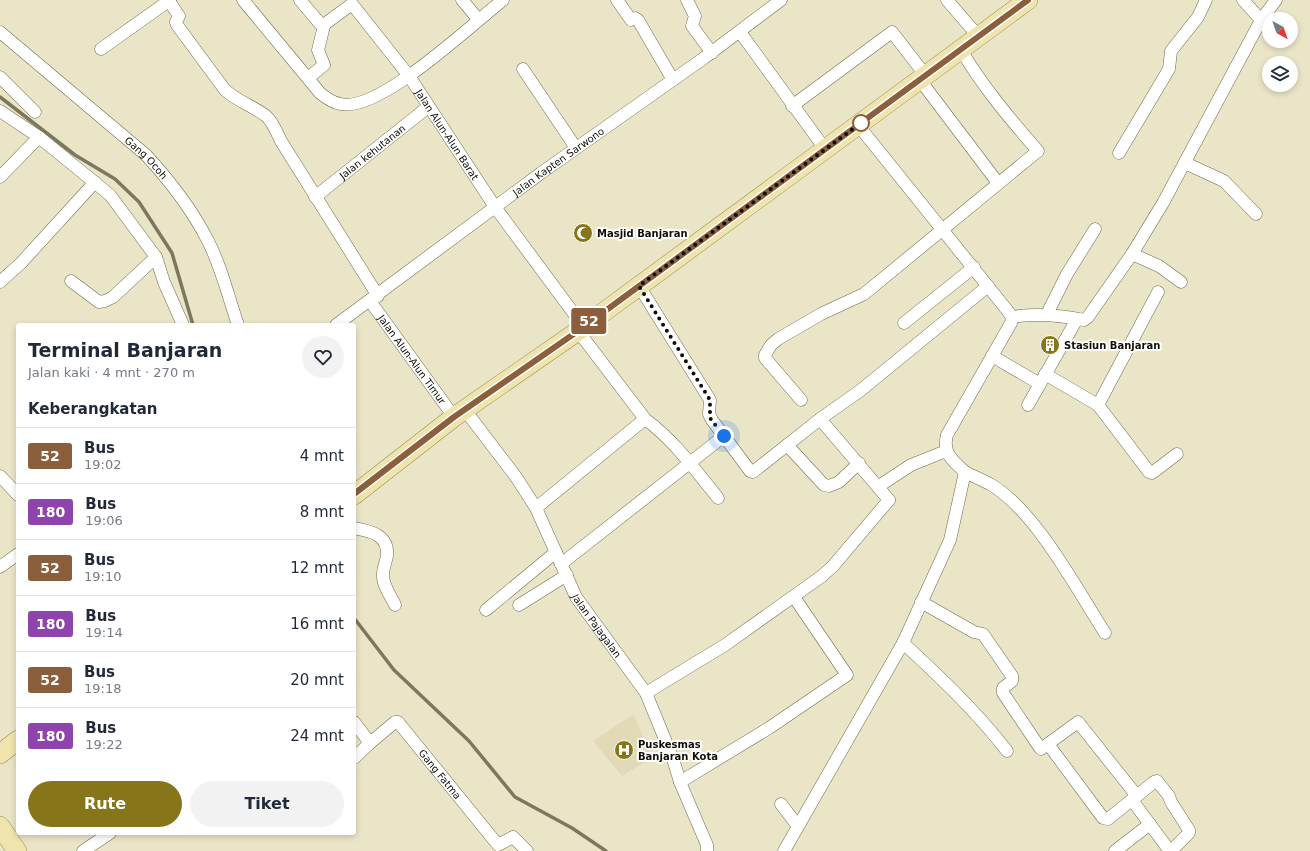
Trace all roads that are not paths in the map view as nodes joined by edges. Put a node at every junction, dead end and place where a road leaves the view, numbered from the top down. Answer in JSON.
{"nodes":[{"id":1,"x":169,"y":0,"type":"edge"},
{"id":2,"x":243,"y":0,"type":"edge"},
{"id":3,"x":300,"y":0,"type":"edge"},
{"id":4,"x":462,"y":0,"type":"edge"},
{"id":5,"x":503,"y":0,"type":"edge"},
{"id":6,"x":617,"y":0,"type":"edge"},
{"id":7,"x":687,"y":0,"type":"edge"},
{"id":8,"x":781,"y":0,"type":"edge"},
{"id":9,"x":947,"y":0,"type":"edge"},
{"id":10,"x":1028,"y":0,"type":"edge"},
{"id":11,"x":1206,"y":0,"type":"edge"},
{"id":12,"x":1243,"y":0,"type":"edge"},
{"id":13,"x":1276,"y":0,"type":"edge"},
{"id":14,"x":355,"y":2,"type":"edge"},
{"id":15,"x":478,"y":19,"type":"junction"},
{"id":16,"x":1259,"y":25,"type":"junction"},
{"id":17,"x":324,"y":26,"type":"junction"},
{"id":18,"x":0,"y":32,"type":"edge"},
{"id":19,"x":740,"y":32,"type":"junction"},
{"id":20,"x":978,"y":36,"type":"junction"},
{"id":21,"x":101,"y":49,"type":"dead end"},
{"id":22,"x":961,"y":50,"type":"junction"},
{"id":23,"x":712,"y":53,"type":"junction"},
{"id":24,"x":523,"y":69,"type":"dead end"},
{"id":25,"x":409,"y":76,"type":"junction"},
{"id":26,"x":0,"y":77,"type":"edge"},
{"id":27,"x":308,"y":78,"type":"junction"},
{"id":28,"x":923,"y":78,"type":"junction"},
{"id":29,"x":673,"y":80,"type":"junction"},
{"id":30,"x":792,"y":106,"type":"junction"},
{"id":31,"x":428,"y":107,"type":"junction"},
{"id":32,"x":0,"y":111,"type":"edge"},
{"id":33,"x":35,"y":112,"type":"dead end"},
{"id":34,"x":858,"y":125,"type":"junction"},
{"id":35,"x":39,"y":137,"type":"junction"},
{"id":36,"x":576,"y":148,"type":"junction"},
{"id":37,"x":825,"y":149,"type":"junction"},
{"id":38,"x":1119,"y":153,"type":"dead end"},
{"id":39,"x":1185,"y":163,"type":"junction"},
{"id":40,"x":0,"y":177,"type":"edge"},
{"id":41,"x":96,"y":182,"type":"junction"},
{"id":42,"x":998,"y":183,"type":"junction"},
{"id":43,"x":315,"y":197,"type":"junction"},
{"id":44,"x":495,"y":207,"type":"junction"},
{"id":45,"x":1256,"y":214,"type":"dead end"},
{"id":46,"x":943,"y":229,"type":"junction"},
{"id":47,"x":1094,"y":229,"type":"dead end"},
{"id":48,"x":1132,"y":254,"type":"junction"},
{"id":49,"x":156,"y":257,"type":"junction"},
{"id":50,"x":974,"y":267,"type":"junction"},
{"id":51,"x":71,"y":281,"type":"dead end"},
{"id":52,"x":0,"y":282,"type":"edge"},
{"id":53,"x":1181,"y":282,"type":"dead end"},
{"id":54,"x":639,"y":286,"type":"junction"},
{"id":55,"x":988,"y":286,"type":"junction"},
{"id":56,"x":1158,"y":292,"type":"dead end"},
{"id":57,"x":374,"y":298,"type":"junction"},
{"id":58,"x":1047,"y":314,"type":"junction"},
{"id":59,"x":1012,"y":316,"type":"junction"},
{"id":60,"x":1077,"y":319,"type":"junction"},
{"id":61,"x":182,"y":323,"type":"edge"},
{"id":62,"x":237,"y":323,"type":"edge"},
{"id":63,"x":339,"y":323,"type":"edge"},
{"id":64,"x":904,"y":323,"type":"dead end"},
{"id":65,"x":580,"y":328,"type":"junction"},
{"id":66,"x":992,"y":356,"type":"junction"},
{"id":67,"x":1042,"y":379,"type":"junction"},
{"id":68,"x":801,"y":400,"type":"dead end"},
{"id":69,"x":1028,"y":405,"type":"dead end"},
{"id":70,"x":1098,"y":405,"type":"junction"},
{"id":71,"x":460,"y":413,"type":"junction"},
{"id":72,"x":645,"y":419,"type":"junction"},
{"id":73,"x":820,"y":419,"type":"junction"},
{"id":74,"x":724,"y":436,"type":"junction"},
{"id":75,"x":787,"y":445,"type":"junction"},
{"id":76,"x":946,"y":451,"type":"junction"},
{"id":77,"x":1177,"y":454,"type":"dead end"},
{"id":78,"x":690,"y":463,"type":"junction"},
{"id":79,"x":859,"y":463,"type":"junction"},
{"id":80,"x":965,"y":472,"type":"junction"},
{"id":81,"x":0,"y":476,"type":"edge"},
{"id":82,"x":879,"y":486,"type":"junction"},
{"id":83,"x":356,"y":492,"type":"edge"},
{"id":84,"x":16,"y":493,"type":"edge"},
{"id":85,"x":718,"y":498,"type":"dead end"},
{"id":86,"x":536,"y":508,"type":"junction"},
{"id":87,"x":356,"y":528,"type":"edge"},
{"id":88,"x":556,"y":552,"type":"junction"},
{"id":89,"x":16,"y":555,"type":"edge"},
{"id":90,"x":561,"y":564,"type":"junction"},
{"id":91,"x":0,"y":567,"type":"edge"},
{"id":92,"x":567,"y":575,"type":"junction"},
{"id":93,"x":794,"y":597,"type":"junction"},
{"id":94,"x":921,"y":602,"type":"junction"},
{"id":95,"x":395,"y":605,"type":"dead end"},
{"id":96,"x":519,"y":605,"type":"dead end"},
{"id":97,"x":486,"y":610,"type":"dead end"},
{"id":98,"x":1105,"y":633,"type":"dead end"},
{"id":99,"x":903,"y":643,"type":"junction"},
{"id":100,"x":646,"y":693,"type":"junction"},
{"id":101,"x":356,"y":724,"type":"edge"},
{"id":102,"x":16,"y":742,"type":"edge"},
{"id":103,"x":370,"y":742,"type":"junction"},
{"id":104,"x":1048,"y":744,"type":"junction"},
{"id":105,"x":1007,"y":751,"type":"dead end"},
{"id":106,"x":0,"y":754,"type":"edge"},
{"id":107,"x":356,"y":756,"type":"edge"},
{"id":108,"x":680,"y":782,"type":"junction"},
{"id":109,"x":1134,"y":798,"type":"junction"},
{"id":110,"x":780,"y":804,"type":"dead end"},
{"id":111,"x":1150,"y":824,"type":"junction"},
{"id":112,"x":797,"y":825,"type":"junction"},
{"id":113,"x":0,"y":826,"type":"edge"},
{"id":114,"x":107,"y":835,"type":"edge"},
{"id":115,"x":1182,"y":847,"type":"edge"},
{"id":116,"x":17,"y":851,"type":"edge"},
{"id":117,"x":83,"y":851,"type":"edge"},
{"id":118,"x":526,"y":851,"type":"edge"},
{"id":119,"x":707,"y":851,"type":"edge"},
{"id":120,"x":784,"y":851,"type":"edge"},
{"id":121,"x":1115,"y":851,"type":"edge"}],
"edges":[{"from":1,"to":21,"type":"street"},
{"from":1,"to":43,"type":"street"},
{"from":2,"to":27,"type":"street"},
{"from":3,"to":17,"type":"street"},
{"from":4,"to":15,"type":"street"},
{"from":5,"to":15,"type":"street"},
{"from":6,"to":29,"type":"street"},
{"from":7,"to":23,"type":"street"},
{"from":8,"to":19,"type":"street","name":"Jalan Kapten Sarwono"},
{"from":9,"to":20,"type":"street"},
{"from":10,"to":20,"type":"main road"},
{"from":11,"to":38,"type":"street"},
{"from":12,"to":16,"type":"street"},
{"from":13,"to":16,"type":"street"},
{"from":14,"to":17,"type":"street","name":"Jalan Alun-Alun Barat"},
{"from":14,"to":25,"type":"street","name":"Jalan Alun-Alun Barat"},
{"from":15,"to":25,"type":"street"},
{"from":16,"to":39,"type":"street"},
{"from":17,"to":27,"type":"street"},
{"from":18,"to":62,"type":"street","name":"Gang Ocoh"},
{"from":19,"to":23,"type":"street","name":"Jalan Kapten Sarwono"},
{"from":19,"to":30,"type":"street"},
{"from":20,"to":22,"type":"main road"},
{"from":22,"to":28,"type":"main road"},
{"from":22,"to":42,"type":"street"},
{"from":23,"to":29,"type":"street","name":"Jalan Kapten Sarwono"},
{"from":24,"to":36,"type":"street"},
{"from":25,"to":27,"type":"street"},
{"from":25,"to":31,"type":"street","name":"Jalan Alun-Alun Barat"},
{"from":26,"to":33,"type":"street"},
{"from":28,"to":30,"type":"street"},
{"from":28,"to":34,"type":"main road"},
{"from":28,"to":42,"type":"street"},
{"from":29,"to":36,"type":"street","name":"Jalan Kapten Sarwono"},
{"from":30,"to":37,"type":"street"},
{"from":31,"to":43,"type":"street","name":"Jalan kehutanan"},
{"from":31,"to":44,"type":"street","name":"Jalan Alun-Alun Barat"},
{"from":32,"to":35,"type":"street"},
{"from":34,"to":37,"type":"main road"},
{"from":34,"to":46,"type":"street"},
{"from":35,"to":40,"type":"street"},
{"from":35,"to":41,"type":"street"},
{"from":36,"to":44,"type":"street","name":"Jalan Kapten Sarwono"},
{"from":37,"to":54,"type":"main road"},
{"from":39,"to":45,"type":"street"},
{"from":39,"to":48,"type":"street"},
{"from":41,"to":49,"type":"street"},
{"from":41,"to":52,"type":"street"},
{"from":42,"to":46,"type":"street"},
{"from":43,"to":57,"type":"street"},
{"from":44,"to":57,"type":"street","name":"Jalan Kapten Sarwono"},
{"from":44,"to":65,"type":"street","name":"Jalan Alun-Alun Barat"},
{"from":46,"to":50,"type":"street"},
{"from":46,"to":68,"type":"street"},
{"from":47,"to":58,"type":"street"},
{"from":48,"to":53,"type":"street"},
{"from":48,"to":60,"type":"street"},
{"from":49,"to":51,"type":"street"},
{"from":49,"to":61,"type":"street"},
{"from":50,"to":55,"type":"street"},
{"from":50,"to":64,"type":"street"},
{"from":54,"to":65,"type":"main road"},
{"from":54,"to":74,"type":"street"},
{"from":55,"to":59,"type":"street"},
{"from":55,"to":73,"type":"street"},
{"from":56,"to":70,"type":"street"},
{"from":57,"to":63,"type":"street","name":"Jalan Kapten Sarwono"},
{"from":57,"to":71,"type":"street","name":"Jalan Alun-Alun Timur"},
{"from":58,"to":59,"type":"street"},
{"from":58,"to":60,"type":"street"},
{"from":59,"to":66,"type":"street"},
{"from":60,"to":67,"type":"street"},
{"from":65,"to":71,"type":"main road"},
{"from":65,"to":72,"type":"street","name":"Jalan Alun-Alun Barat"},
{"from":66,"to":67,"type":"street"},
{"from":66,"to":76,"type":"street"},
{"from":67,"to":69,"type":"street"},
{"from":67,"to":70,"type":"street"},
{"from":70,"to":77,"type":"street"},
{"from":71,"to":83,"type":"main road"},
{"from":71,"to":86,"type":"street","name":"Jalan Pajagalan"},
{"from":72,"to":78,"type":"street","name":"Jalan Alun-Alun Barat"},
{"from":72,"to":86,"type":"street"},
{"from":73,"to":75,"type":"street"},
{"from":73,"to":79,"type":"street"},
{"from":74,"to":75,"type":"street"},
{"from":74,"to":78,"type":"street"},
{"from":75,"to":79,"type":"street"},
{"from":76,"to":80,"type":"street"},
{"from":76,"to":82,"type":"street"},
{"from":78,"to":85,"type":"street","name":"Jalan Alun-Alun Barat"},
{"from":78,"to":90,"type":"street"},
{"from":79,"to":82,"type":"street"},
{"from":80,"to":94,"type":"street"},
{"from":80,"to":98,"type":"street"},
{"from":81,"to":84,"type":"street"},
{"from":82,"to":93,"type":"street"},
{"from":86,"to":88,"type":"street","name":"Jalan Pajagalan"},
{"from":87,"to":95,"type":"street"},
{"from":88,"to":90,"type":"street","name":"Jalan Pajagalan"},
{"from":88,"to":97,"type":"street"},
{"from":89,"to":91,"type":"street"},
{"from":90,"to":92,"type":"street","name":"Jalan Pajagalan"},
{"from":92,"to":96,"type":"street"},
{"from":92,"to":100,"type":"street","name":"Jalan Pajagalan"},
{"from":93,"to":100,"type":"street"},
{"from":93,"to":108,"type":"street"},
{"from":94,"to":99,"type":"street"},
{"from":94,"to":104,"type":"street"},
{"from":99,"to":105,"type":"street"},
{"from":99,"to":112,"type":"street"},
{"from":100,"to":108,"type":"street","name":"Jalan Pajagalan"},
{"from":101,"to":103,"type":"street"},
{"from":102,"to":106,"type":"main road"},
{"from":103,"to":107,"type":"street"},
{"from":103,"to":118,"type":"street","name":"Gang Fatma"},
{"from":104,"to":109,"type":"street"},
{"from":104,"to":109,"type":"street"},
{"from":108,"to":119,"type":"street","name":"Jalan Pajagalan"},
{"from":109,"to":111,"type":"street"},
{"from":109,"to":115,"type":"street"},
{"from":110,"to":112,"type":"street"},
{"from":111,"to":115,"type":"street"},
{"from":111,"to":121,"type":"street"},
{"from":112,"to":120,"type":"street"},
{"from":113,"to":116,"type":"main road"},
{"from":114,"to":117,"type":"street"}]}
